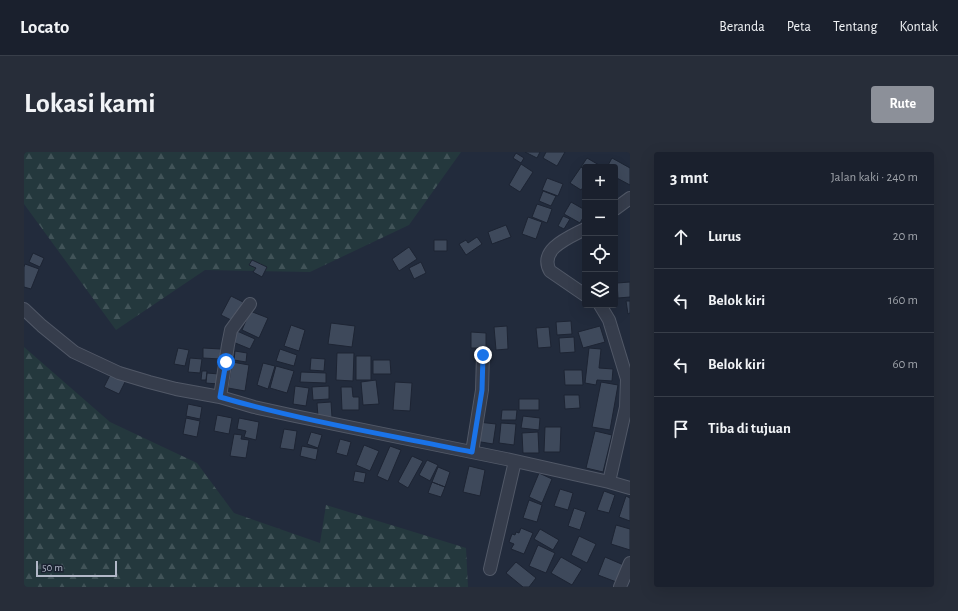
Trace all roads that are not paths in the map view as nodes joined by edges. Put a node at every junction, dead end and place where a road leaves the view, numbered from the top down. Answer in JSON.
{"nodes":[{"id":1,"x":630,"y":198,"type":"edge"},
{"id":2,"x":618,"y":207,"type":"edge"},
{"id":3,"x":582,"y":231,"type":"edge"},
{"id":4,"x":582,"y":293,"type":"edge"},
{"id":5,"x":250,"y":304,"type":"dead end"},
{"id":6,"x":602,"y":308,"type":"edge"},
{"id":7,"x":24,"y":309,"type":"edge"},
{"id":8,"x":483,"y":355,"type":"dead end"},
{"id":9,"x":629,"y":379,"type":"edge"},
{"id":10,"x":220,"y":397,"type":"junction"},
{"id":11,"x":472,"y":452,"type":"junction"},
{"id":12,"x":514,"y":461,"type":"junction"},
{"id":13,"x":608,"y":482,"type":"junction"},
{"id":14,"x":630,"y":488,"type":"edge"},
{"id":15,"x":630,"y":563,"type":"edge"},
{"id":16,"x":490,"y":569,"type":"dead end"},
{"id":17,"x":620,"y":587,"type":"edge"}],
"edges":[{"from":1,"to":2,"type":"street"},
{"from":3,"to":4,"type":"street"},
{"from":5,"to":10,"type":"street"},
{"from":6,"to":9,"type":"street"},
{"from":7,"to":10,"type":"street"},
{"from":8,"to":11,"type":"street"},
{"from":9,"to":13,"type":"street"},
{"from":10,"to":11,"type":"street"},
{"from":11,"to":12,"type":"street"},
{"from":12,"to":13,"type":"street"},
{"from":12,"to":16,"type":"street"},
{"from":13,"to":14,"type":"street"},
{"from":15,"to":17,"type":"street"}]}
